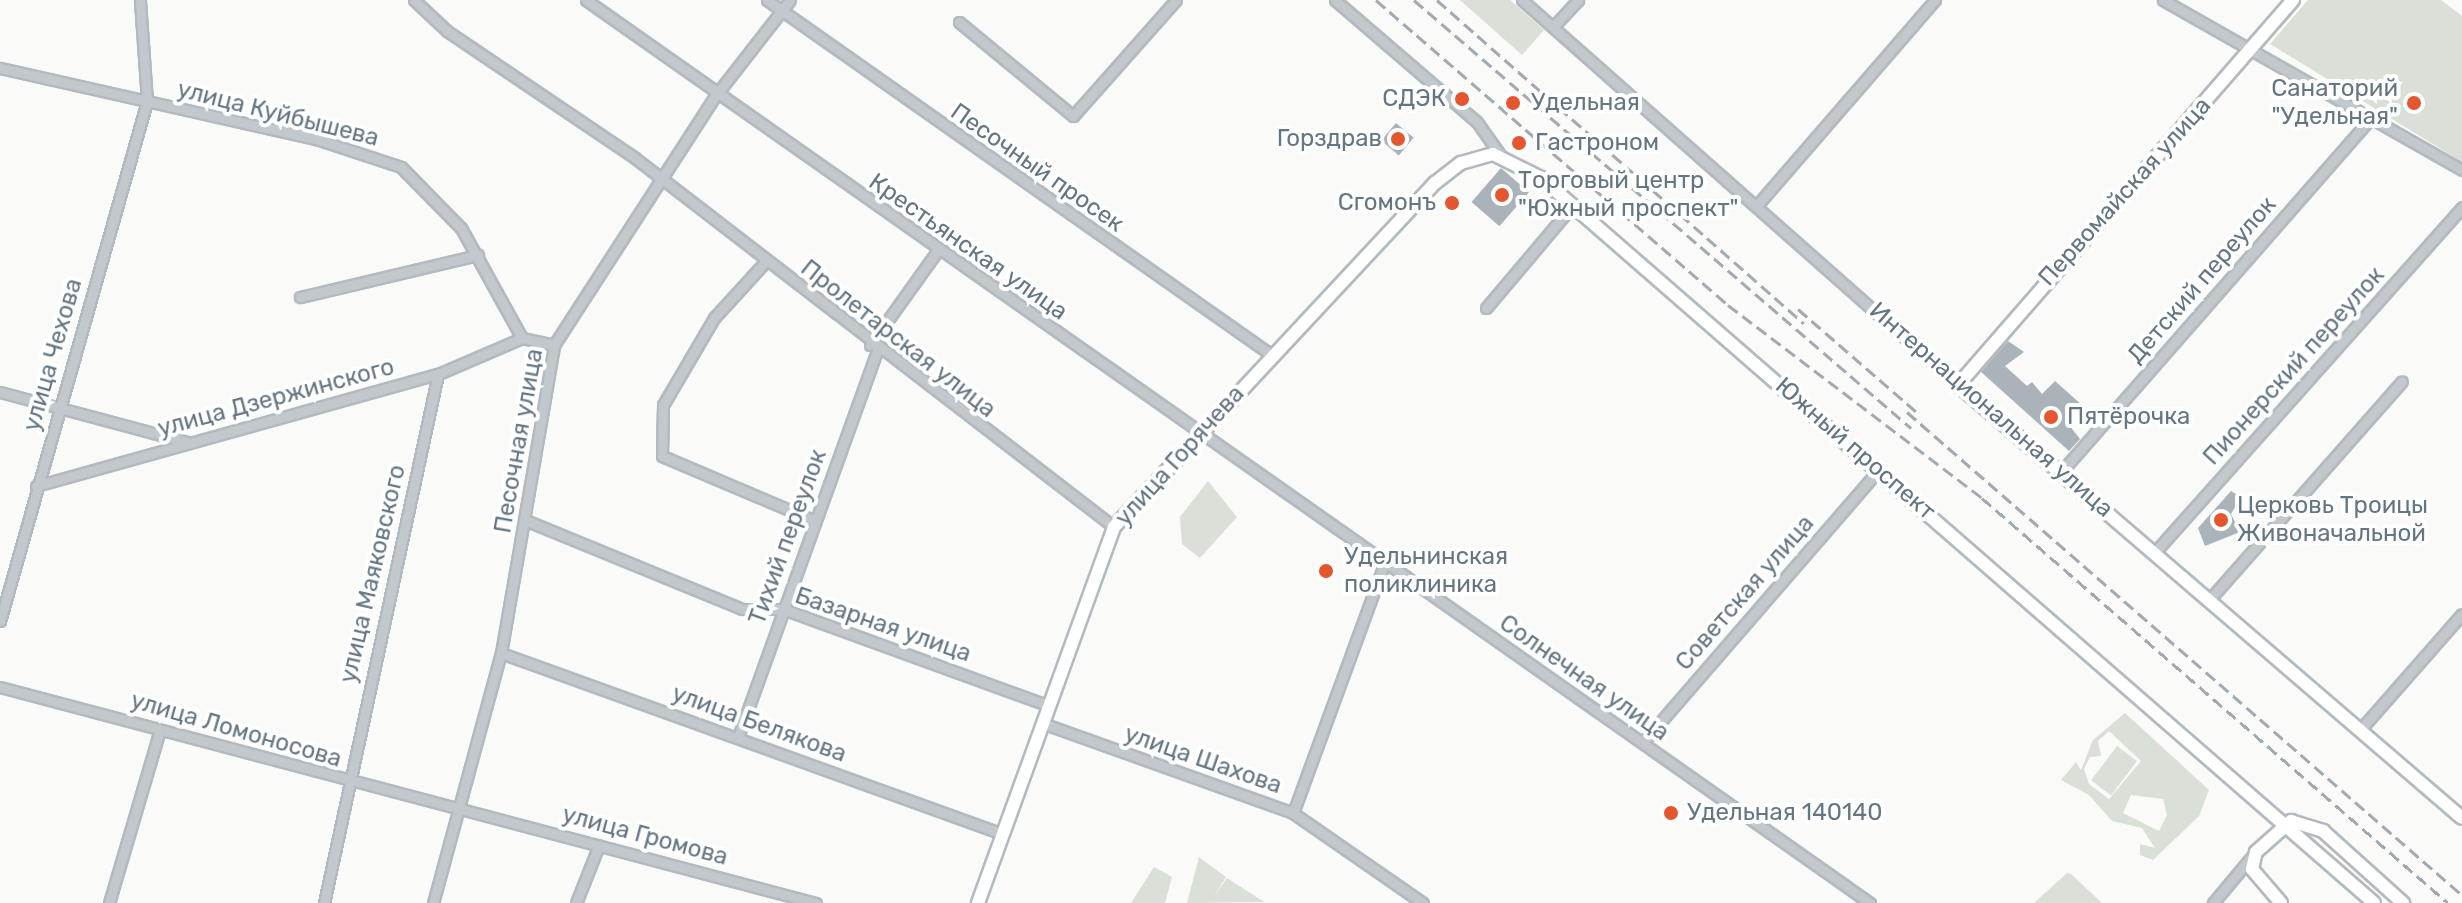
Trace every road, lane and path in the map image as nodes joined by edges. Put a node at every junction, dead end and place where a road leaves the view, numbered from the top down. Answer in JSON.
{"nodes":[{"id":1,"x":140,"y":0,"type":"edge"},
{"id":2,"x":414,"y":0,"type":"edge"},
{"id":3,"x":586,"y":0,"type":"edge"},
{"id":4,"x":767,"y":0,"type":"edge"},
{"id":5,"x":790,"y":0,"type":"edge"},
{"id":6,"x":1176,"y":0,"type":"edge"},
{"id":7,"x":1335,"y":0,"type":"edge"},
{"id":8,"x":1522,"y":0,"type":"edge"},
{"id":9,"x":1578,"y":0,"type":"edge"},
{"id":10,"x":1935,"y":0,"type":"edge"},
{"id":11,"x":2163,"y":0,"type":"edge"},
{"id":12,"x":2293,"y":0,"type":"edge"},
{"id":13,"x":781,"y":10,"type":"junction"},
{"id":14,"x":959,"y":22,"type":"dead end"},
{"id":15,"x":1553,"y":27,"type":"junction"},
{"id":16,"x":2252,"y":49,"type":"junction"},
{"id":17,"x":0,"y":68,"type":"edge"},
{"id":18,"x":716,"y":95,"type":"junction"},
{"id":19,"x":147,"y":101,"type":"junction"},
{"id":20,"x":2374,"y":115,"type":"junction"},
{"id":21,"x":1501,"y":156,"type":"junction"},
{"id":22,"x":2462,"y":170,"type":"edge"},
{"id":23,"x":658,"y":182,"type":"junction"},
{"id":24,"x":1759,"y":203,"type":"junction"},
{"id":25,"x":1573,"y":205,"type":"junction"},
{"id":26,"x":2462,"y":207,"type":"edge"},
{"id":27,"x":938,"y":250,"type":"junction"},
{"id":28,"x":478,"y":255,"type":"junction"},
{"id":29,"x":766,"y":261,"type":"junction"},
{"id":30,"x":300,"y":297,"type":"dead end"},
{"id":31,"x":1486,"y":308,"type":"dead end"},
{"id":32,"x":522,"y":338,"type":"junction"},
{"id":33,"x":554,"y":345,"type":"junction"},
{"id":34,"x":874,"y":348,"type":"junction"},
{"id":35,"x":1273,"y":356,"type":"junction"},
{"id":36,"x":438,"y":374,"type":"junction"},
{"id":37,"x":2402,"y":381,"type":"dead end"},
{"id":38,"x":1958,"y":385,"type":"junction"},
{"id":39,"x":0,"y":392,"type":"edge"},
{"id":40,"x":59,"y":407,"type":"junction"},
{"id":41,"x":1197,"y":431,"type":"junction"},
{"id":42,"x":188,"y":442,"type":"junction"},
{"id":43,"x":1879,"y":470,"type":"junction"},
{"id":44,"x":2061,"y":472,"type":"junction"},
{"id":45,"x":36,"y":486,"type":"junction"},
{"id":46,"x":525,"y":520,"type":"junction"},
{"id":47,"x":815,"y":521,"type":"junction"},
{"id":48,"x":1114,"y":527,"type":"junction"},
{"id":49,"x":2155,"y":552,"type":"junction"},
{"id":50,"x":1385,"y":562,"type":"junction"},
{"id":51,"x":4,"y":588,"type":"edge"},
{"id":52,"x":2210,"y":599,"type":"junction"},
{"id":53,"x":783,"y":609,"type":"junction"},
{"id":54,"x":2462,"y":614,"type":"edge"},
{"id":55,"x":0,"y":621,"type":"edge"},
{"id":56,"x":501,"y":653,"type":"junction"},
{"id":57,"x":0,"y":687,"type":"edge"},
{"id":58,"x":1049,"y":706,"type":"junction"},
{"id":59,"x":1042,"y":723,"type":"junction"},
{"id":60,"x":160,"y":730,"type":"junction"},
{"id":61,"x":2360,"y":730,"type":"junction"},
{"id":62,"x":738,"y":737,"type":"junction"},
{"id":63,"x":1643,"y":742,"type":"junction"},
{"id":64,"x":350,"y":783,"type":"junction"},
{"id":65,"x":463,"y":807,"type":"junction"},
{"id":66,"x":1293,"y":813,"type":"junction"},
{"id":67,"x":2462,"y":817,"type":"edge"},
{"id":68,"x":2282,"y":824,"type":"junction"},
{"id":69,"x":1003,"y":834,"type":"junction"},
{"id":70,"x":599,"y":845,"type":"junction"},
{"id":71,"x":2256,"y":852,"type":"junction"},
{"id":72,"x":2352,"y":884,"type":"junction"},
{"id":73,"x":109,"y":903,"type":"edge"},
{"id":74,"x":324,"y":903,"type":"edge"},
{"id":75,"x":433,"y":903,"type":"edge"},
{"id":76,"x":576,"y":903,"type":"edge"},
{"id":77,"x":816,"y":903,"type":"edge"},
{"id":78,"x":978,"y":903,"type":"edge"},
{"id":79,"x":1423,"y":903,"type":"edge"},
{"id":80,"x":1870,"y":903,"type":"edge"},
{"id":81,"x":2213,"y":903,"type":"edge"},
{"id":82,"x":2281,"y":903,"type":"edge"},
{"id":83,"x":2357,"y":903,"type":"edge"},
{"id":84,"x":2374,"y":903,"type":"edge"},
{"id":85,"x":2403,"y":903,"type":"edge"}],
"edges":[{"from":1,"to":19,"type":"street"},
{"from":2,"to":23,"type":"street","name":"Пролетарская улица"},
{"from":3,"to":18,"type":"street","name":"Крестьянская улица"},
{"from":4,"to":13,"type":"street","name":"Песочный просек"},
{"from":5,"to":13,"type":"street","name":"Песочная улица"},
{"from":6,"to":14,"type":"street"},
{"from":7,"to":21,"type":"street","name":"Южный проспект"},
{"from":8,"to":15,"type":"street","name":"Интернациональная улица"},
{"from":9,"to":15,"type":"street"},
{"from":10,"to":24,"type":"street"},
{"from":11,"to":16,"type":"street"},
{"from":12,"to":16,"type":"main road","name":"Первомайская улица"},
{"from":13,"to":18,"type":"street","name":"Песочная улица"},
{"from":13,"to":35,"type":"street","name":"Песочный просек"},
{"from":15,"to":24,"type":"street","name":"Интернациональная улица"},
{"from":16,"to":20,"type":"street"},
{"from":16,"to":38,"type":"main road","name":"Первомайская улица"},
{"from":17,"to":19,"type":"street","name":"улица Куйбышева"},
{"from":18,"to":23,"type":"street","name":"Песочная улица"},
{"from":18,"to":27,"type":"street","name":"Крестьянская улица"},
{"from":19,"to":28,"type":"street","name":"улица Куйбышева"},
{"from":19,"to":40,"type":"street","name":"улица Чехова"},
{"from":20,"to":22,"type":"street"},
{"from":20,"to":44,"type":"street","name":"Детский переулок"},
{"from":21,"to":25,"type":"main road","name":"Южный проспект"},
{"from":21,"to":35,"type":"main road","name":"улица Горячева"},
{"from":23,"to":29,"type":"street","name":"Пролетарская улица"},
{"from":23,"to":33,"type":"street","name":"Песочная улица"},
{"from":24,"to":38,"type":"street","name":"Интернациональная улица"},
{"from":25,"to":31,"type":"street"},
{"from":25,"to":43,"type":"main road","name":"Южный проспект"},
{"from":26,"to":49,"type":"street","name":"Пионерский переулок"},
{"from":27,"to":34,"type":"street","name":"Тихий переулок"},
{"from":27,"to":41,"type":"street","name":"Крестьянская улица"},
{"from":28,"to":30,"type":"street"},
{"from":28,"to":32,"type":"street","name":"улица Куйбышева"},
{"from":29,"to":34,"type":"street","name":"Пролетарская улица"},
{"from":29,"to":47,"type":"street"},
{"from":32,"to":33,"type":"street"},
{"from":32,"to":36,"type":"street","name":"улица Дзержинского"},
{"from":33,"to":46,"type":"street","name":"Песочная улица"},
{"from":34,"to":47,"type":"street","name":"Тихий переулок"},
{"from":34,"to":48,"type":"street","name":"Пролетарская улица"},
{"from":35,"to":41,"type":"main road","name":"улица Горячева"},
{"from":36,"to":42,"type":"street","name":"улица Дзержинского"},
{"from":36,"to":64,"type":"street","name":"улица Маяковского"},
{"from":37,"to":52,"type":"street"},
{"from":38,"to":44,"type":"main road","name":"Интернациональная улица"},
{"from":39,"to":40,"type":"street"},
{"from":40,"to":42,"type":"street"},
{"from":40,"to":45,"type":"street","name":"улица Чехова"},
{"from":41,"to":48,"type":"main road","name":"улица Горячева"},
{"from":41,"to":50,"type":"street","name":"Солнечная улица"},
{"from":42,"to":45,"type":"street","name":"улица Дзержинского"},
{"from":43,"to":63,"type":"street","name":"Советская улица"},
{"from":43,"to":68,"type":"main road","name":"Южный проспект"},
{"from":44,"to":49,"type":"main road","name":"Интернациональная улица"},
{"from":45,"to":51,"type":"street","name":"улица Чехова"},
{"from":46,"to":53,"type":"street","name":"Базарная улица"},
{"from":46,"to":56,"type":"street","name":"Песочная улица"},
{"from":47,"to":53,"type":"street","name":"Тихий переулок"},
{"from":48,"to":58,"type":"main road","name":"улица Горячева"},
{"from":49,"to":52,"type":"main road","name":"Интернациональная улица"},
{"from":50,"to":63,"type":"street","name":"Солнечная улица"},
{"from":50,"to":66,"type":"street"},
{"from":51,"to":55,"type":"street","name":"улица Чехова"},
{"from":52,"to":61,"type":"main road","name":"Интернациональная улица"},
{"from":53,"to":58,"type":"street","name":"Базарная улица"},
{"from":53,"to":62,"type":"street","name":"Тихий переулок"},
{"from":54,"to":61,"type":"street"},
{"from":56,"to":62,"type":"street","name":"улица Белякова"},
{"from":56,"to":65,"type":"street","name":"Песочная улица"},
{"from":57,"to":60,"type":"street","name":"улица Ломоносова"},
{"from":58,"to":59,"type":"main road","name":"улица Горячева"},
{"from":59,"to":66,"type":"street","name":"улица Шахова"},
{"from":59,"to":69,"type":"main road","name":"улица Горячева"},
{"from":60,"to":64,"type":"street","name":"улица Ломоносова"},
{"from":60,"to":73,"type":"street"},
{"from":61,"to":67,"type":"main road","name":"Интернациональная улица"},
{"from":62,"to":69,"type":"street","name":"улица Белякова"},
{"from":63,"to":80,"type":"street","name":"Солнечная улица"},
{"from":64,"to":65,"type":"street","name":"улица Ломоносова"},
{"from":64,"to":74,"type":"street","name":"улица Маяковского"},
{"from":65,"to":70,"type":"street","name":"улица Громова"},
{"from":65,"to":75,"type":"street","name":"Песочная улица"},
{"from":66,"to":79,"type":"street","name":"улица Шахова"},
{"from":68,"to":71,"type":"main road"},
{"from":68,"to":72,"type":"main road","name":"Южный проспект"},
{"from":68,"to":85,"type":"main road"},
{"from":69,"to":78,"type":"main road","name":"улица Горячева"},
{"from":70,"to":76,"type":"street"},
{"from":70,"to":77,"type":"street","name":"улица Громова"},
{"from":71,"to":81,"type":"street"},
{"from":71,"to":82,"type":"main road"},
{"from":72,"to":83,"type":"main road"},
{"from":72,"to":84,"type":"main road","name":"Южный проспект"}]}
